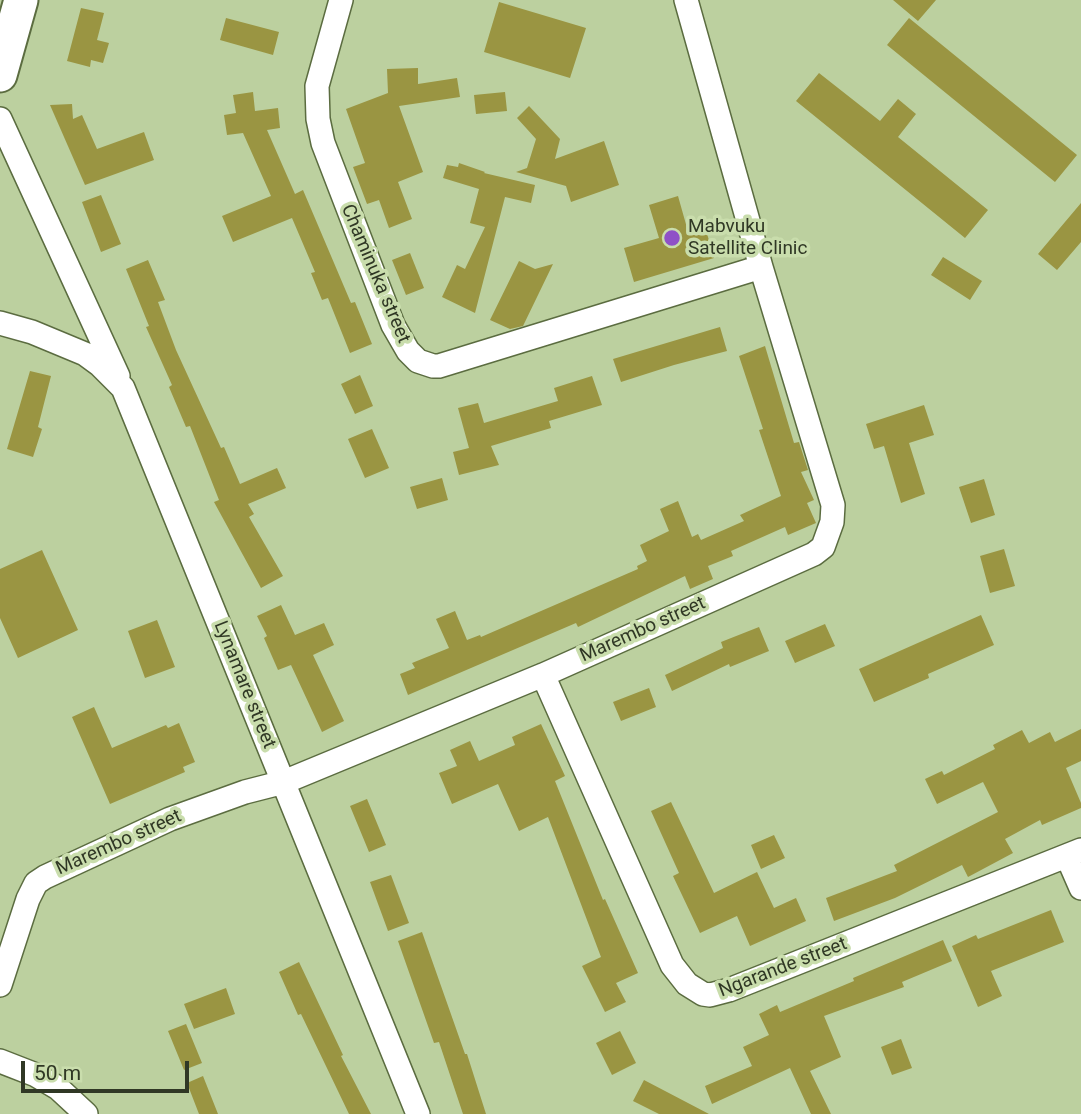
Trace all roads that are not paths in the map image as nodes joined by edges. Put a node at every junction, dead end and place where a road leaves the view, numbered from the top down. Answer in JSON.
{"nodes":[{"id":1,"x":21,"y":0,"type":"edge"},
{"id":2,"x":341,"y":0,"type":"edge"},
{"id":3,"x":686,"y":0,"type":"edge"},
{"id":4,"x":0,"y":75,"type":"edge"},
{"id":5,"x":0,"y":120,"type":"edge"},
{"id":6,"x":761,"y":267,"type":"junction"},
{"id":7,"x":0,"y":323,"type":"edge"},
{"id":8,"x":123,"y":388,"type":"junction"},
{"id":9,"x":543,"y":675,"type":"junction"},
{"id":10,"x":284,"y":782,"type":"junction"},
{"id":11,"x":1074,"y":853,"type":"edge"},
{"id":12,"x":1081,"y":888,"type":"edge"},
{"id":13,"x":0,"y":985,"type":"edge"},
{"id":14,"x":0,"y":1061,"type":"edge"},
{"id":15,"x":86,"y":1114,"type":"edge"},
{"id":16,"x":418,"y":1114,"type":"edge"}],
"edges":[{"from":1,"to":4,"type":"street"},
{"from":2,"to":6,"type":"street","name":"Chaminuka street"},
{"from":3,"to":6,"type":"street","name":"Marembo street"},
{"from":5,"to":8,"type":"street"},
{"from":6,"to":9,"type":"street","name":"Marembo street"},
{"from":7,"to":8,"type":"street","name":"Lynamare street"},
{"from":8,"to":10,"type":"street","name":"Lynamare street"},
{"from":9,"to":10,"type":"street","name":"Marembo street"},
{"from":9,"to":11,"type":"street","name":"Ngarande street"},
{"from":10,"to":13,"type":"street","name":"Marembo street"},
{"from":10,"to":16,"type":"street","name":"Lynamare street"},
{"from":11,"to":12,"type":"street"},
{"from":14,"to":15,"type":"street"}]}
